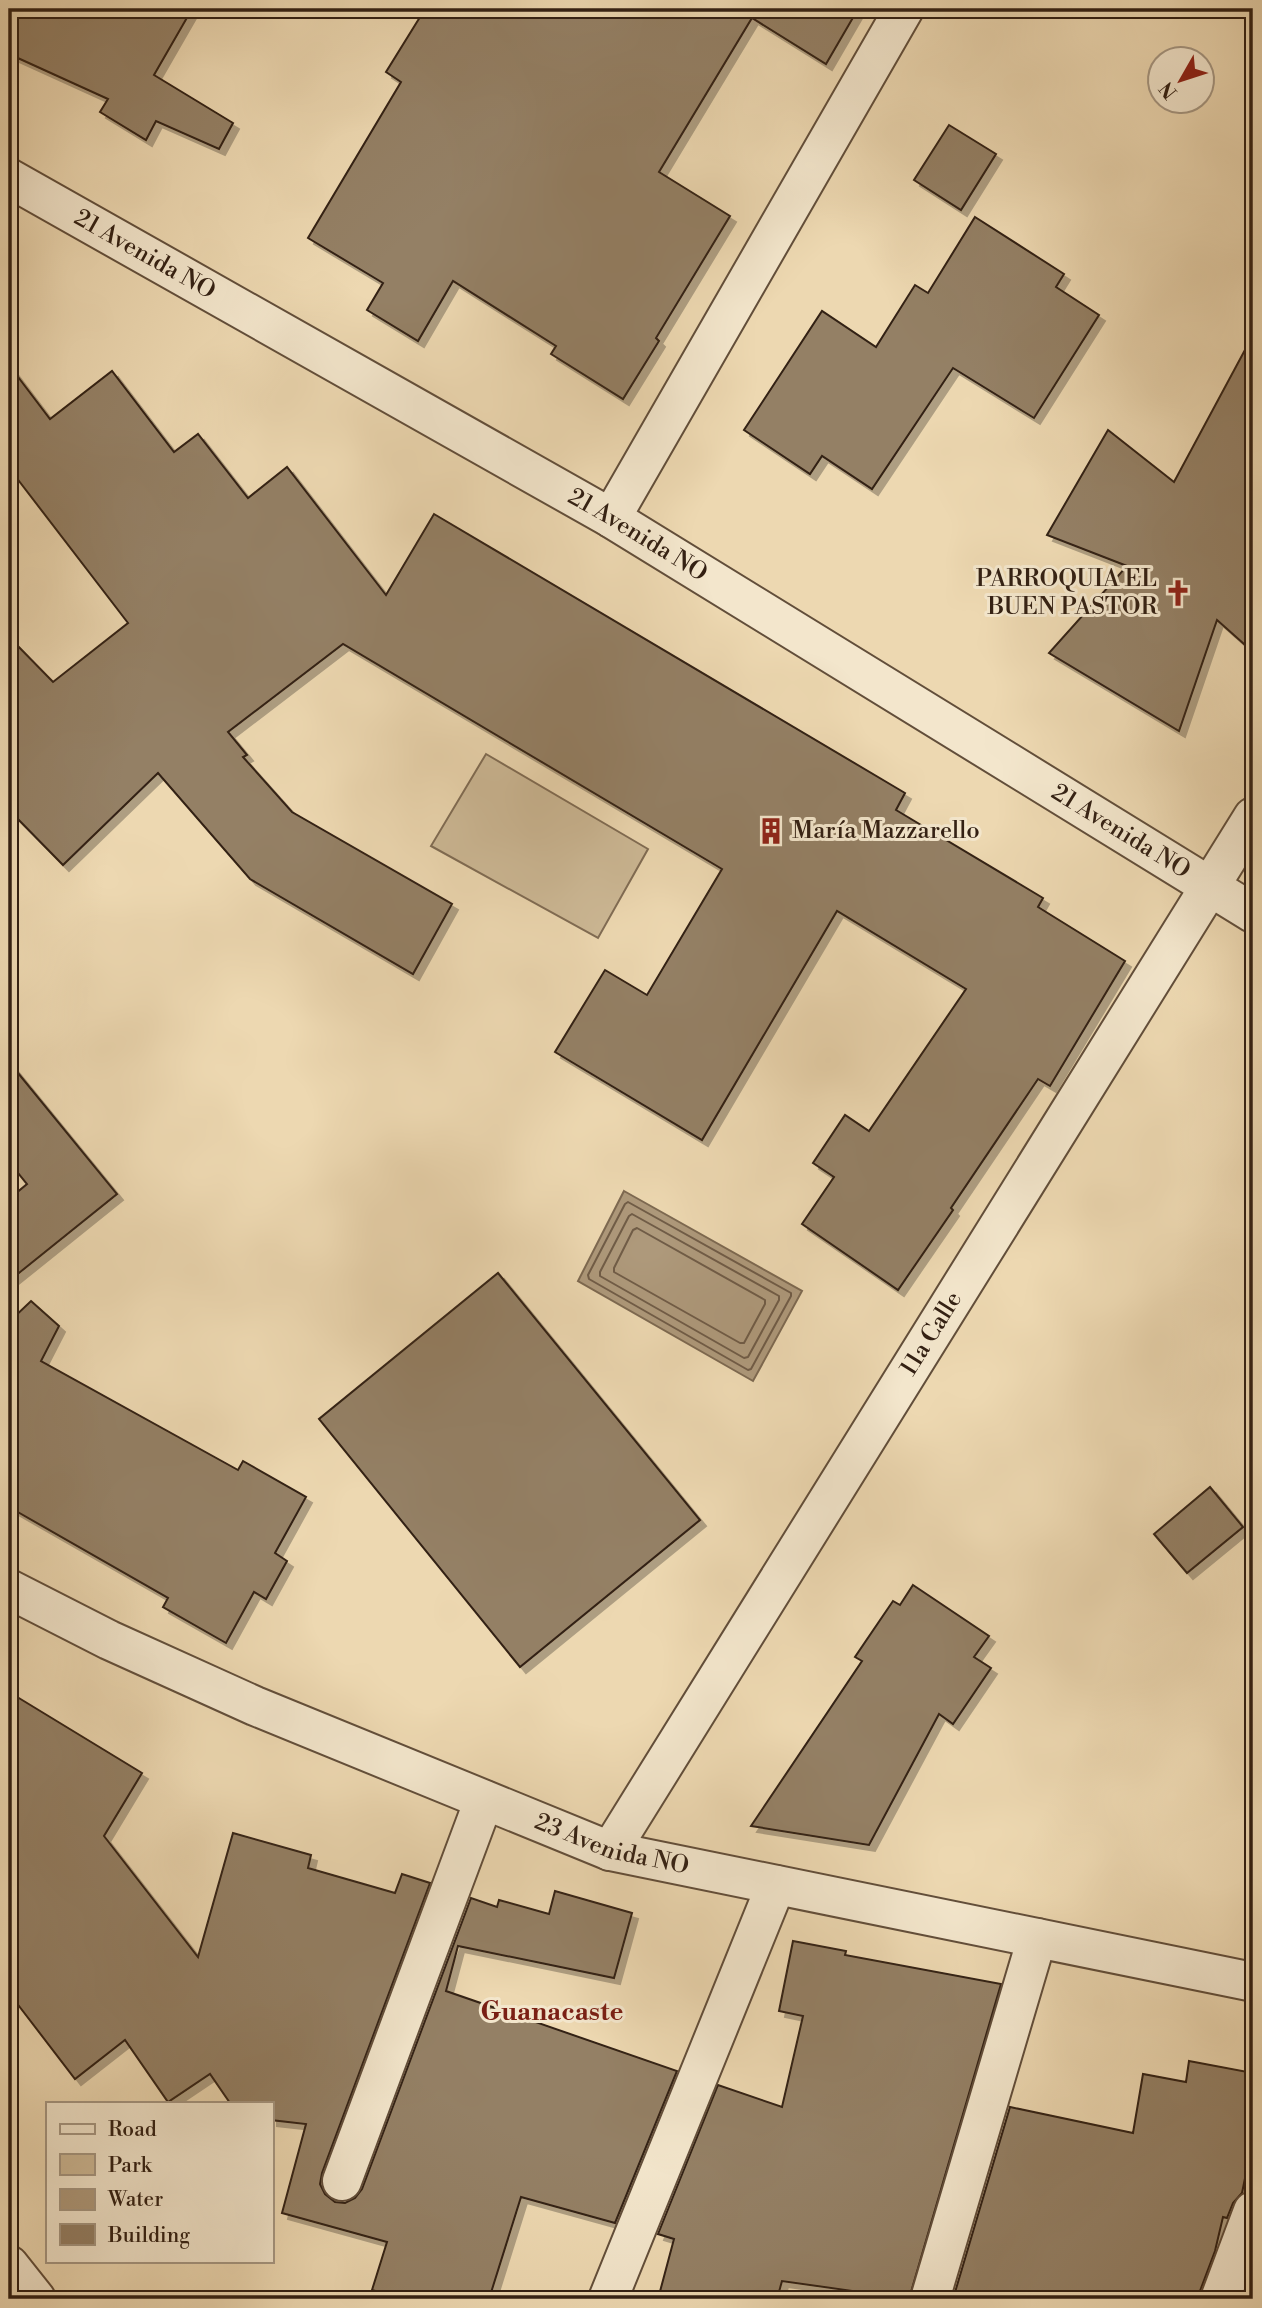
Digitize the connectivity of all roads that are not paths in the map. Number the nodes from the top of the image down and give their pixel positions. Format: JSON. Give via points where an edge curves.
{"nodes":[{"id":1,"x":905,"y":9,"type":"edge"},
{"id":2,"x":9,"y":178,"type":"edge"},
{"id":3,"x":611,"y":518,"type":"junction"},
{"id":4,"x":1253,"y":817,"type":"edge"},
{"id":5,"x":1209,"y":888,"type":"junction"},
{"id":6,"x":1253,"y":913,"type":"edge"},
{"id":7,"x":9,"y":1589,"type":"edge"},
{"id":8,"x":484,"y":1800,"type":"junction"},
{"id":9,"x":610,"y":1851,"type":"junction"},
{"id":10,"x":776,"y":1885,"type":"junction"},
{"id":11,"x":1038,"y":1938,"type":"junction"},
{"id":12,"x":1253,"y":1982,"type":"edge"},
{"id":13,"x":342,"y":2181,"type":"dead end"},
{"id":14,"x":1253,"y":2211,"type":"edge"},
{"id":15,"x":9,"y":2265,"type":"edge"},
{"id":16,"x":36,"y":2299,"type":"edge"},
{"id":17,"x":608,"y":2299,"type":"edge"},
{"id":18,"x":930,"y":2299,"type":"edge"},
{"id":19,"x":1220,"y":2299,"type":"edge"}],
"edges":[{"from":1,"to":3,"type":"street"},
{"from":2,"to":3,"type":"street","name":"21 Avenida NO"},
{"from":3,"to":5,"type":"street","name":"21 Avenida NO"},
{"from":4,"to":5,"type":"street","name":"11a Calle"},
{"from":5,"to":6,"type":"street","name":"21 Avenida NO"},
{"from":5,"to":9,"type":"street","name":"11a Calle"},
{"from":7,"to":8,"type":"street","name":"23 Avenida NO","via":[[255,1706]]},
{"from":8,"to":9,"type":"street","name":"23 Avenida NO"},
{"from":8,"to":13,"type":"street"},
{"from":9,"to":10,"type":"street","name":"23 Avenida NO"},
{"from":10,"to":11,"type":"street","name":"23 Avenida NO"},
{"from":10,"to":17,"type":"street"},
{"from":11,"to":12,"type":"street","name":"23 Avenida NO"},
{"from":11,"to":18,"type":"street"},
{"from":14,"to":19,"type":"street"},
{"from":15,"to":16,"type":"street"}]}
